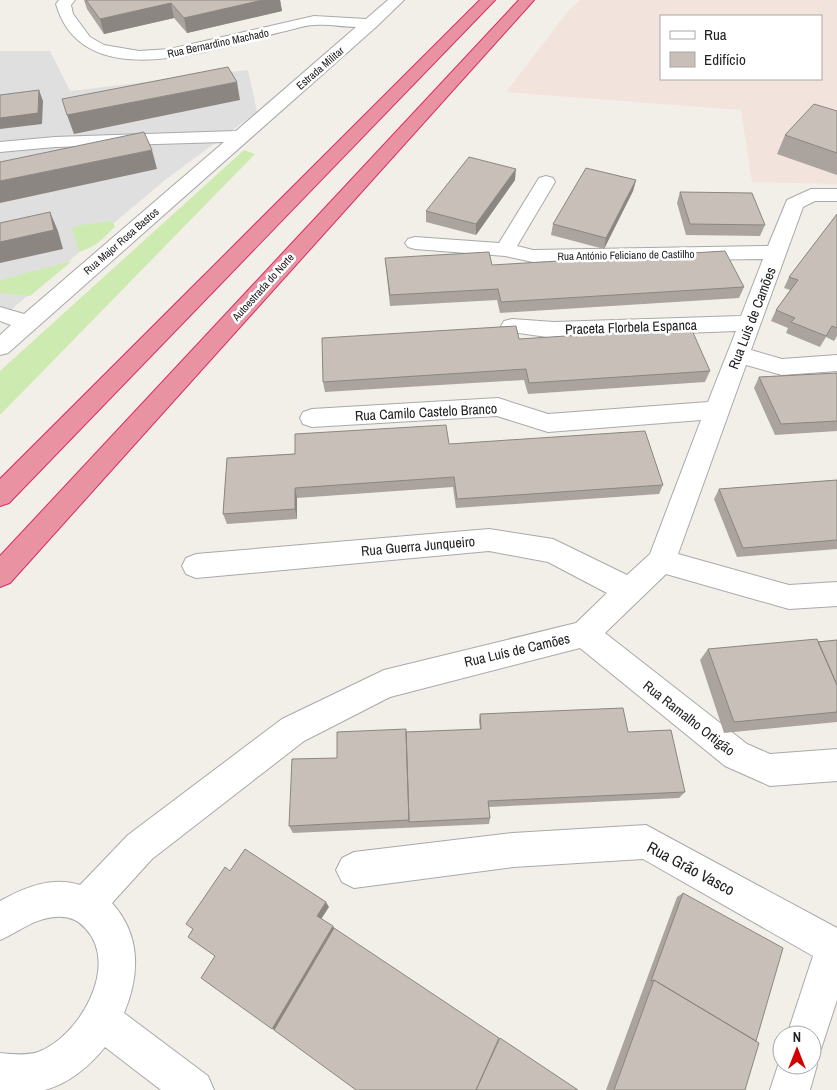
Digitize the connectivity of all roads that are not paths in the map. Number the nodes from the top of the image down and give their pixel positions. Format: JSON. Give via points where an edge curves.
{"nodes":[{"id":1,"x":68,"y":0,"type":"edge"},
{"id":2,"x":397,"y":0,"type":"edge"},
{"id":3,"x":488,"y":0,"type":"edge"},
{"id":4,"x":527,"y":0,"type":"edge"},
{"id":5,"x":370,"y":24,"type":"junction"},
{"id":6,"x":242,"y":136,"type":"junction"},
{"id":7,"x":0,"y":147,"type":"edge"},
{"id":8,"x":546,"y":182,"type":"dead end"},
{"id":9,"x":837,"y":195,"type":"edge"},
{"id":10,"x":415,"y":243,"type":"dead end"},
{"id":11,"x":505,"y":250,"type":"junction"},
{"id":12,"x":776,"y":252,"type":"junction"},
{"id":13,"x":0,"y":314,"type":"edge"},
{"id":14,"x":750,"y":323,"type":"junction"},
{"id":15,"x":25,"y":324,"type":"junction"},
{"id":16,"x":512,"y":326,"type":"edge"},
{"id":17,"x":0,"y":347,"type":"edge"},
{"id":18,"x":739,"y":355,"type":"junction"},
{"id":19,"x":837,"y":363,"type":"edge"},
{"id":20,"x":717,"y":410,"type":"junction"},
{"id":21,"x":312,"y":418,"type":"dead end"},
{"id":22,"x":0,"y":496,"type":"edge"},
{"id":23,"x":661,"y":560,"type":"junction"},
{"id":24,"x":196,"y":566,"type":"dead end"},
{"id":25,"x":0,"y":575,"type":"edge"},
{"id":26,"x":630,"y":591,"type":"junction"},
{"id":27,"x":837,"y":594,"type":"edge"},
{"id":28,"x":584,"y":634,"type":"junction"},
{"id":29,"x":837,"y":765,"type":"edge"},
{"id":30,"x":354,"y":870,"type":"dead end"},
{"id":31,"x":16,"y":899,"type":"edge"},
{"id":32,"x":86,"y":905,"type":"junction"},
{"id":33,"x":0,"y":922,"type":"edge"},
{"id":34,"x":836,"y":947,"type":"edge"},
{"id":35,"x":101,"y":1020,"type":"junction"},
{"id":36,"x":810,"y":1025,"type":"edge"},
{"id":37,"x":0,"y":1073,"type":"edge"},
{"id":38,"x":795,"y":1075,"type":"edge"},
{"id":39,"x":194,"y":1090,"type":"edge"},
{"id":40,"x":790,"y":1090,"type":"edge"}],
"edges":[{"from":1,"to":5,"type":"street","name":"Rua Bernardino Machado","via":[[63,4],[66,14],[84,40],[99,49],[139,56],[170,54],[314,20]]},
{"from":2,"to":5,"type":"street","name":"Estrada Militar"},
{"from":3,"to":22,"type":"highway"},
{"from":4,"to":25,"type":"highway","name":"Autoestrada do Norte"},
{"from":5,"to":6,"type":"street","name":"Estrada Militar"},
{"from":6,"to":7,"type":"street"},
{"from":6,"to":15,"type":"street","name":"Rua Major Rosa Bastos"},
{"from":8,"to":11,"type":"street"},
{"from":9,"to":12,"type":"street","name":"Rua Luís de Camões","via":[[811,195],[794,204]]},
{"from":10,"to":11,"type":"street","name":"Rua António Feliciano de Castilho"},
{"from":11,"to":12,"type":"street","name":"Rua António Feliciano de Castilho","via":[[533,256]]},
{"from":12,"to":14,"type":"street","name":"Rua Luís de Camões"},
{"from":13,"to":15,"type":"street"},
{"from":14,"to":16,"type":"street","name":"Praceta Florbela Espanca","via":[[554,330]]},
{"from":14,"to":18,"type":"street","name":"Rua Luís de Camões"},
{"from":15,"to":17,"type":"street","name":"Rua Major Rosa Bastos"},
{"from":18,"to":19,"type":"street","via":[[782,367]]},
{"from":18,"to":20,"type":"street","name":"Rua Luís de Camões"},
{"from":20,"to":21,"type":"street","name":"Rua Camilo Castelo Branco","via":[[548,423],[498,407]]},
{"from":20,"to":23,"type":"street","name":"Rua Luís de Camões"},
{"from":23,"to":26,"type":"street","name":"Rua Luís de Camões"},
{"from":23,"to":27,"type":"street","via":[[790,597]]},
{"from":24,"to":26,"type":"street","name":"Rua Guerra Junqueiro","via":[[489,540],[553,551]]},
{"from":26,"to":28,"type":"street","name":"Rua Luís de Camões"},
{"from":28,"to":29,"type":"street","name":"Rua Ramalho Ortigão","via":[[736,756],[770,770]]},
{"from":28,"to":32,"type":"street","name":"Rua Luís de Camões","via":[[384,684],[293,730],[140,847]]},
{"from":30,"to":34,"type":"street","name":"Rua Grão Vasco","via":[[513,850],[646,842]]},
{"from":31,"to":32,"type":"street","via":[[70,899]]},
{"from":31,"to":33,"type":"street","via":[[12,913]]},
{"from":32,"to":35,"type":"street","via":[[103,919],[114,939],[117,964],[113,992]]},
{"from":34,"to":36,"type":"street","name":"Rua Grão Vasco"},
{"from":35,"to":37,"type":"street","via":[[65,1059],[42,1070],[19,1075]]},
{"from":35,"to":39,"type":"street"},
{"from":38,"to":40,"type":"street"}]}
